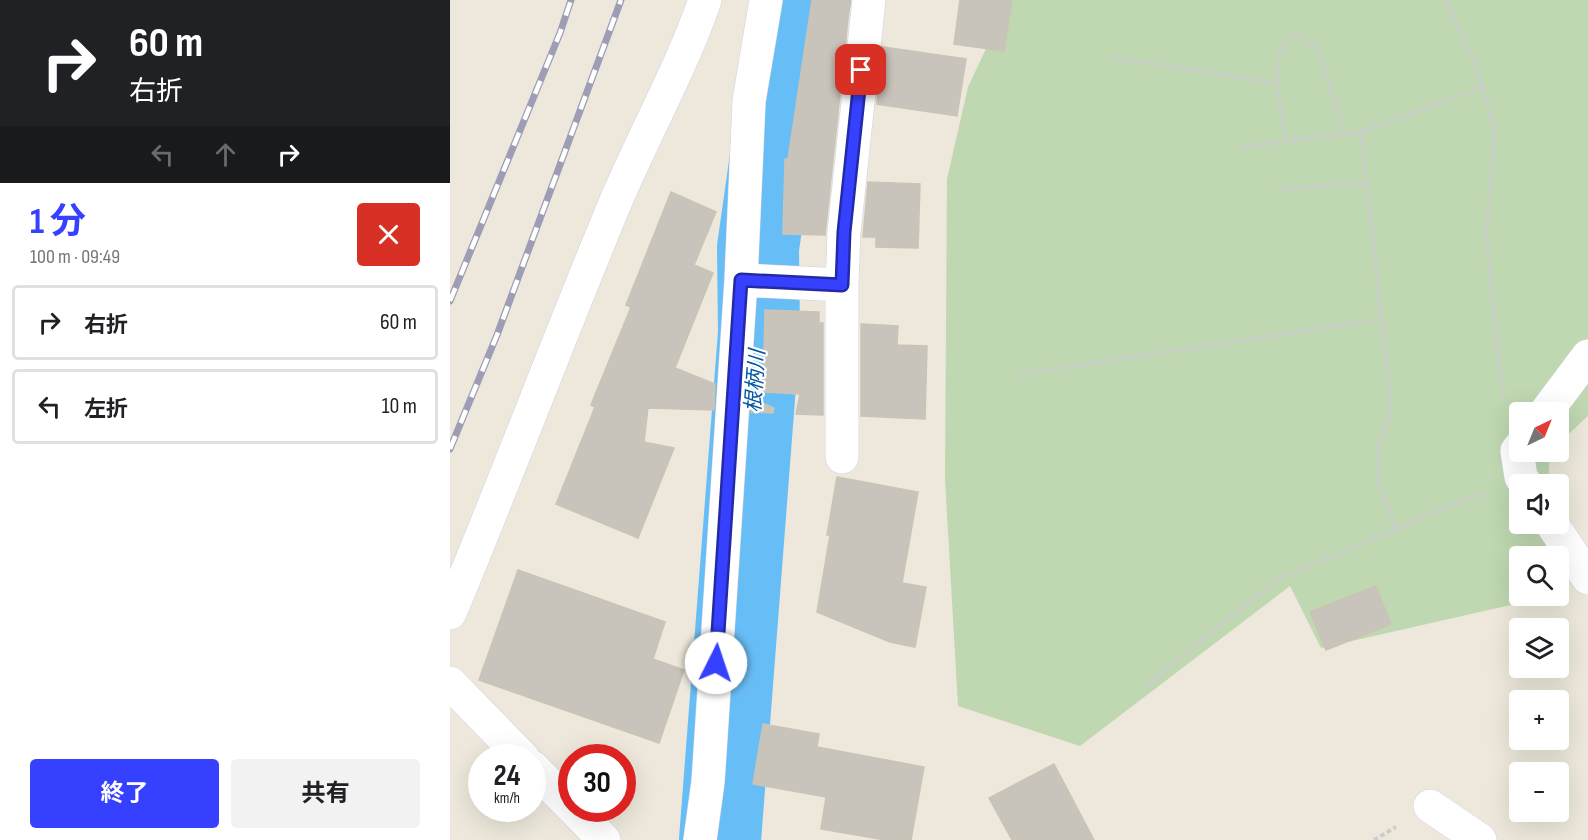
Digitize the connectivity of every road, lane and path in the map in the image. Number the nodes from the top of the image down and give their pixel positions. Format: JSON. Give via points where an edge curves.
{"nodes":[{"id":1,"x":705,"y":0,"type":"edge"},
{"id":2,"x":766,"y":0,"type":"edge"},
{"id":3,"x":869,"y":0,"type":"edge"},
{"id":4,"x":1446,"y":0,"type":"edge"},
{"id":5,"x":1109,"y":57,"type":"dead end"},
{"id":6,"x":1276,"y":82,"type":"junction"},
{"id":7,"x":1482,"y":87,"type":"junction"},
{"id":8,"x":1360,"y":132,"type":"junction"},
{"id":9,"x":1344,"y":134,"type":"junction"},
{"id":10,"x":1287,"y":141,"type":"junction"},
{"id":11,"x":1240,"y":147,"type":"dead end"},
{"id":12,"x":1366,"y":183,"type":"junction"},
{"id":13,"x":1278,"y":189,"type":"dead end"},
{"id":14,"x":741,"y":280,"type":"junction"},
{"id":15,"x":830,"y":284,"type":"junction"},
{"id":16,"x":1382,"y":319,"type":"junction"},
{"id":17,"x":1588,"y":356,"type":"edge"},
{"id":18,"x":1021,"y":374,"type":"dead end"},
{"id":19,"x":1554,"y":402,"type":"edge"},
{"id":20,"x":842,"y":457,"type":"dead end"},
{"id":21,"x":1522,"y":468,"type":"edge"},
{"id":22,"x":1396,"y":529,"type":"junction"},
{"id":23,"x":1559,"y":534,"type":"edge"},
{"id":24,"x":1588,"y":578,"type":"edge"},
{"id":25,"x":450,"y":614,"type":"edge"},
{"id":26,"x":450,"y":683,"type":"edge"},
{"id":27,"x":1148,"y":685,"type":"dead end"},
{"id":28,"x":509,"y":744,"type":"edge"},
{"id":29,"x":546,"y":781,"type":"edge"},
{"id":30,"x":558,"y":794,"type":"edge"},
{"id":31,"x":1430,"y":806,"type":"dead end"},
{"id":32,"x":586,"y":822,"type":"edge"},
{"id":33,"x":604,"y":840,"type":"edge"},
{"id":34,"x":700,"y":840,"type":"edge"},
{"id":35,"x":1480,"y":840,"type":"edge"}],
"edges":[{"from":1,"to":25,"type":"street","via":[[690,43],[614,206]]},
{"from":2,"to":14,"type":"street","via":[[749,102]]},
{"from":3,"to":15,"type":"street","via":[[844,232]]},
{"from":4,"to":7,"type":"path"},
{"from":5,"to":6,"type":"path"},
{"from":6,"to":9,"type":"path","via":[[1277,63],[1285,42],[1297,34],[1319,52]]},
{"from":6,"to":10,"type":"path"},
{"from":7,"to":8,"type":"path"},
{"from":7,"to":21,"type":"path","via":[[1495,129],[1486,234],[1502,389]]},
{"from":8,"to":9,"type":"path"},
{"from":8,"to":12,"type":"path"},
{"from":9,"to":10,"type":"path"},
{"from":10,"to":11,"type":"path"},
{"from":12,"to":13,"type":"path"},
{"from":12,"to":16,"type":"path"},
{"from":14,"to":15,"type":"street"},
{"from":14,"to":34,"type":"street","via":[[708,782]]},
{"from":15,"to":20,"type":"street"},
{"from":16,"to":18,"type":"path"},
{"from":16,"to":22,"type":"path","via":[[1390,394],[1389,417],[1379,446],[1378,482]]},
{"from":17,"to":19,"type":"street"},
{"from":21,"to":22,"type":"path"},
{"from":22,"to":27,"type":"path","via":[[1286,575]]},
{"from":23,"to":24,"type":"street"},
{"from":26,"to":28,"type":"street"},
{"from":29,"to":30,"type":"street"},
{"from":31,"to":35,"type":"street"},
{"from":32,"to":33,"type":"street"}]}
